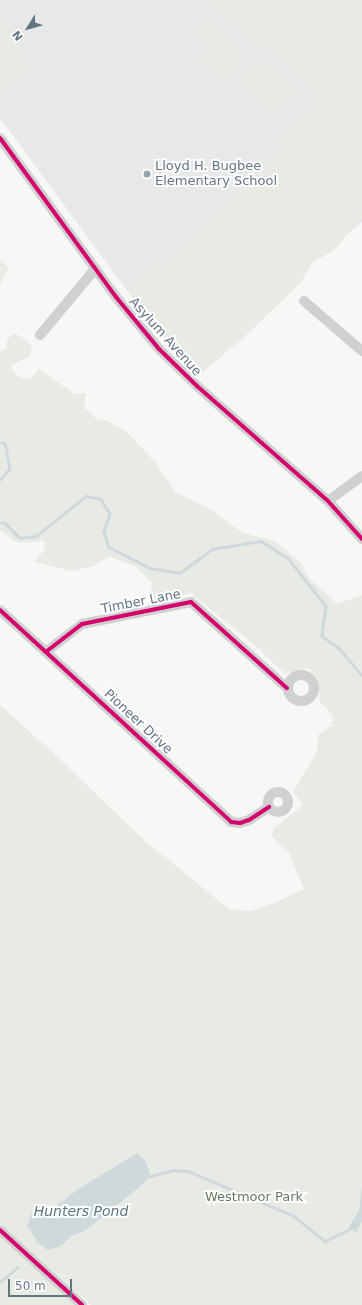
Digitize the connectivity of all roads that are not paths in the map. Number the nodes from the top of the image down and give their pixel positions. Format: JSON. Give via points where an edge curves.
{"nodes":[{"id":1,"x":0,"y":138,"type":"edge"},
{"id":2,"x":95,"y":269,"type":"junction"},
{"id":3,"x":304,"y":301,"type":"dead end"},
{"id":4,"x":40,"y":335,"type":"dead end"},
{"id":5,"x":362,"y":351,"type":"edge"},
{"id":6,"x":362,"y":476,"type":"edge"},
{"id":7,"x":328,"y":501,"type":"junction"},
{"id":8,"x":362,"y":539,"type":"edge"},
{"id":9,"x":0,"y":610,"type":"edge"},
{"id":10,"x":47,"y":651,"type":"junction"},
{"id":11,"x":287,"y":688,"type":"dead end"},
{"id":12,"x":269,"y":807,"type":"dead end"},
{"id":13,"x":0,"y":1230,"type":"edge"},
{"id":14,"x":82,"y":1305,"type":"edge"}],
"edges":[{"from":1,"to":2,"type":"street","name":"Asylum Avenue"},
{"from":2,"to":4,"type":"street"},
{"from":2,"to":7,"type":"street","name":"Asylum Avenue","via":[[139,326],[178,369]]},
{"from":3,"to":5,"type":"street"},
{"from":6,"to":7,"type":"street"},
{"from":7,"to":8,"type":"street","name":"Asylum Avenue"},
{"from":9,"to":10,"type":"street","name":"Pioneer Drive"},
{"from":10,"to":11,"type":"street","name":"Timber Lane","via":[[82,624],[192,602]]},
{"from":10,"to":12,"type":"street","name":"Pioneer Drive","via":[[231,822],[244,821]]},
{"from":13,"to":14,"type":"street"}]}
